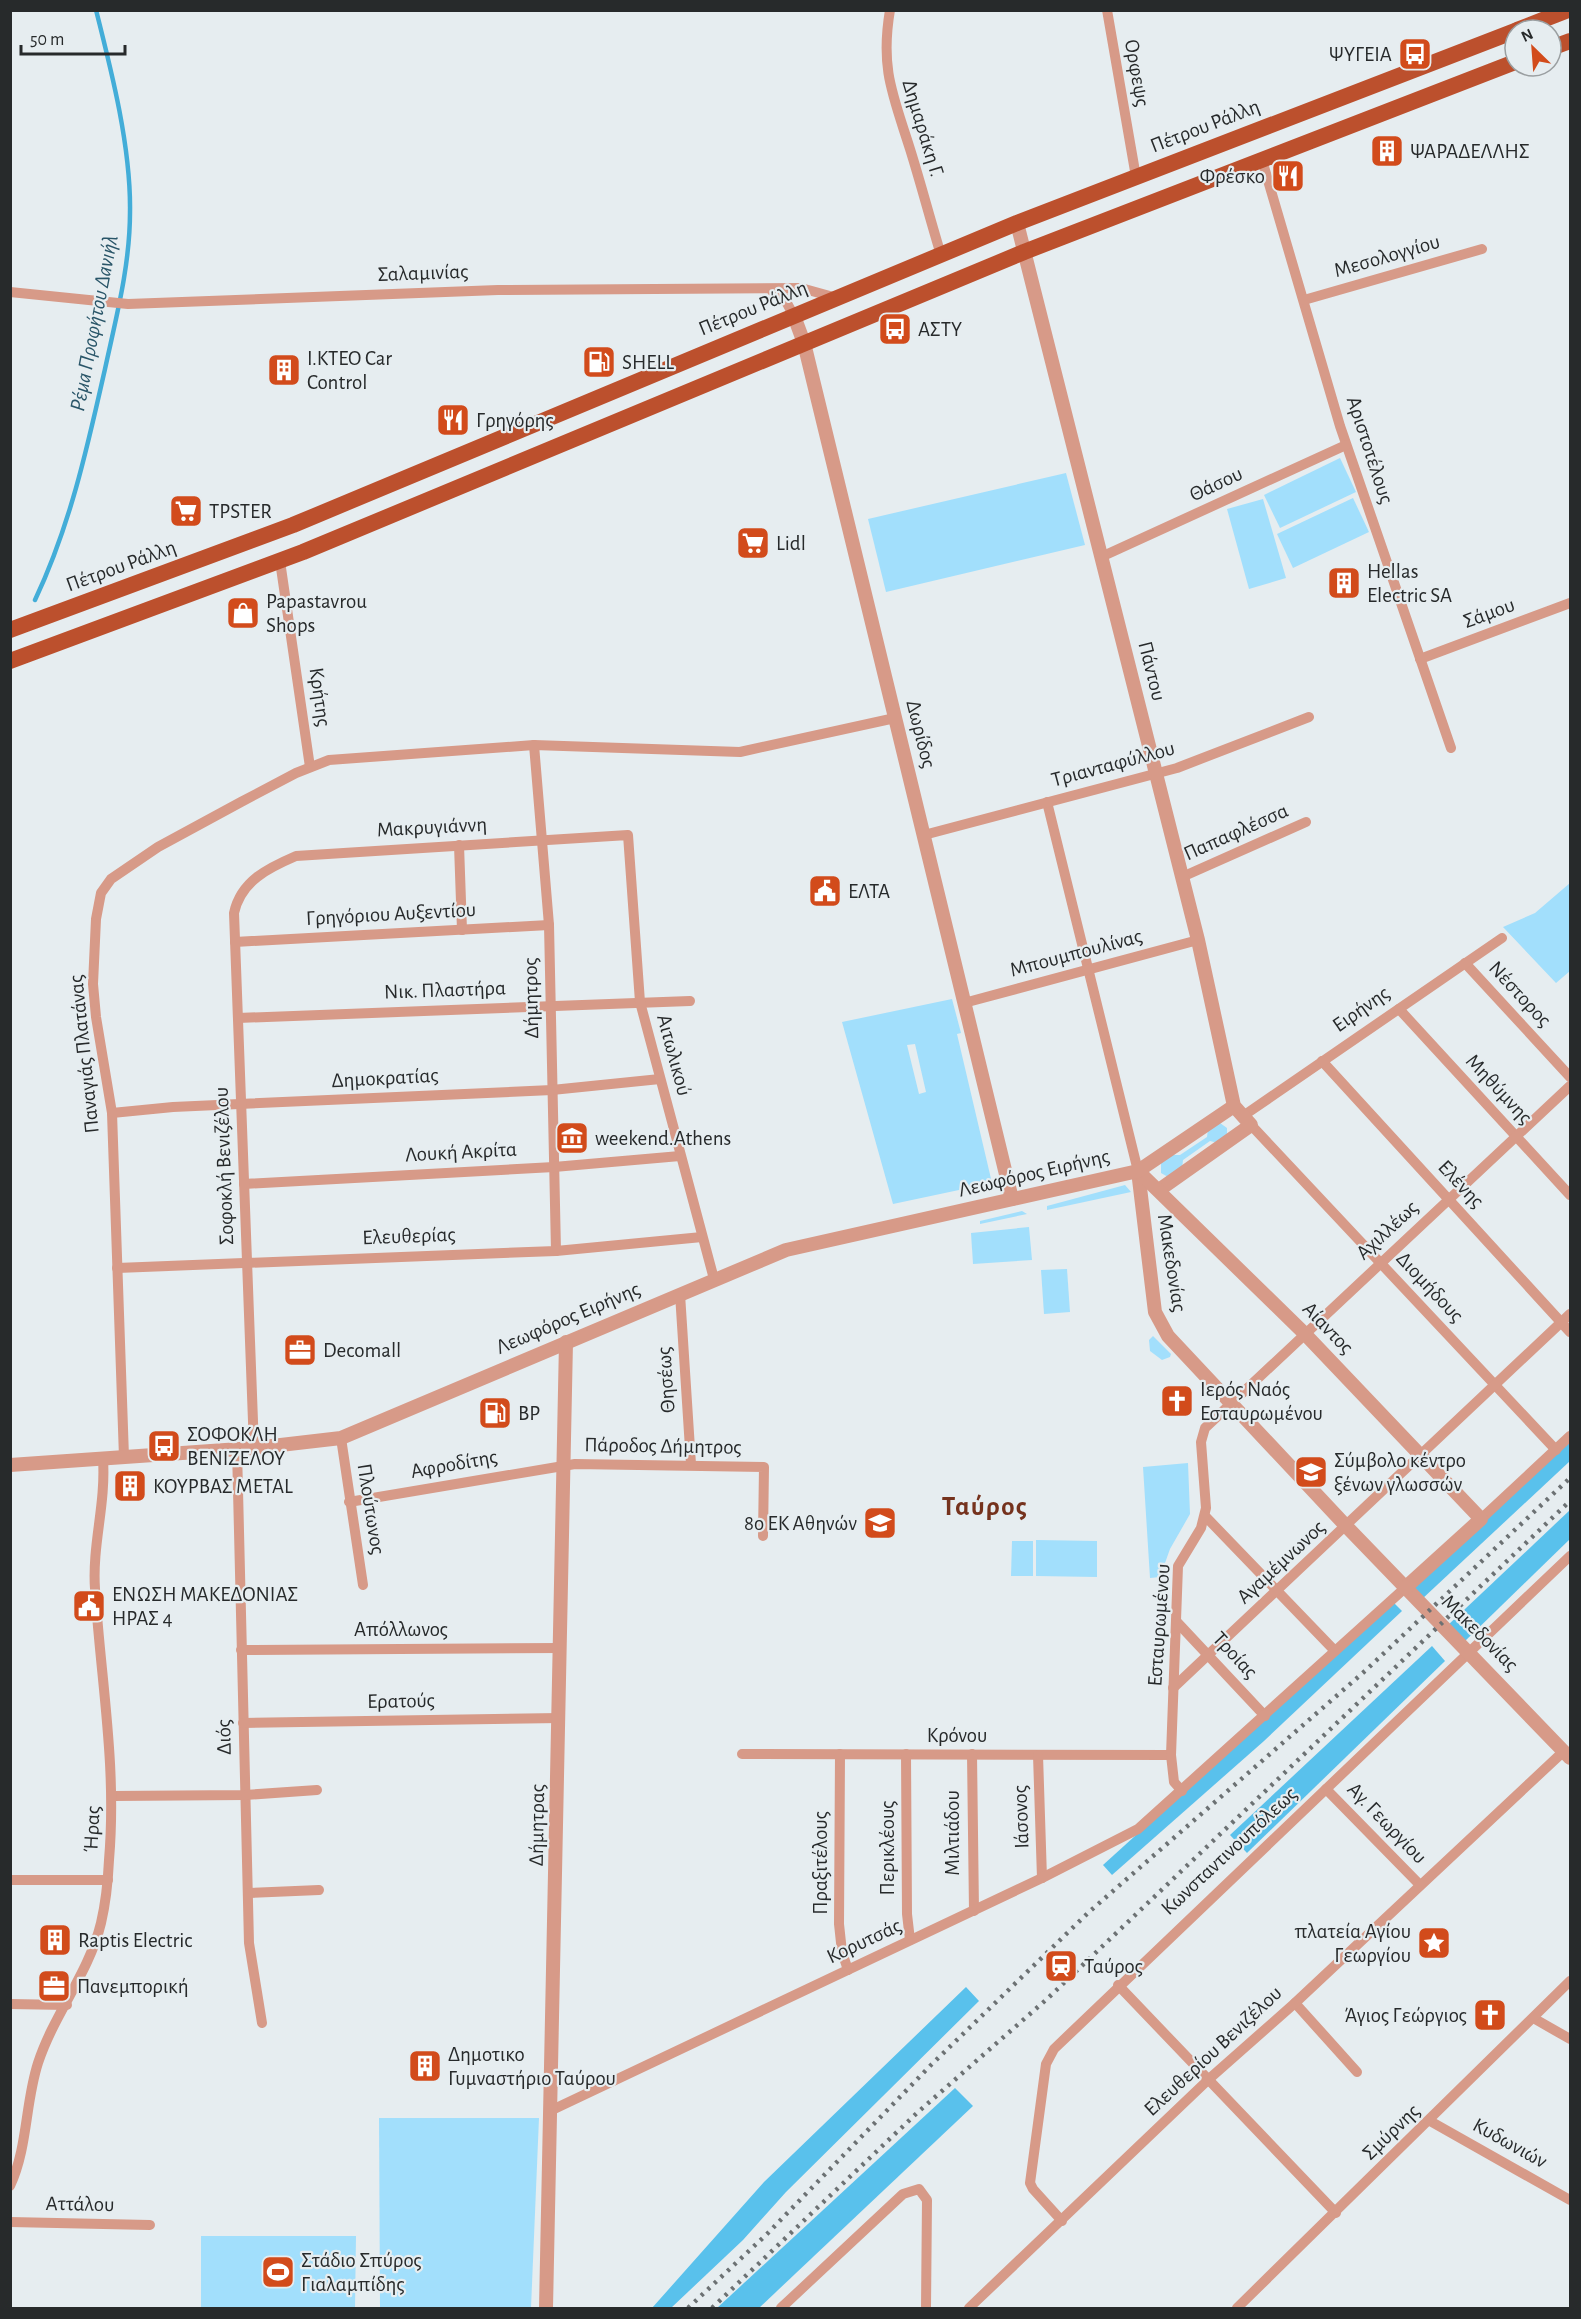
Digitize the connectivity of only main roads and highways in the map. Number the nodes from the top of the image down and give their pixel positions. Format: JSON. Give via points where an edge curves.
{"nodes":[{"id":1,"x":1568,"y":10,"type":"edge"},
{"id":2,"x":1547,"y":18,"type":"edge"},
{"id":3,"x":1503,"y":35,"type":"edge"},
{"id":4,"x":1503,"y":67,"type":"edge"},
{"id":5,"x":10,"y":630,"type":"edge"},
{"id":6,"x":10,"y":661,"type":"edge"}],
"edges":[{"from":1,"to":2,"type":"main road","name":"Πέτρου Ράλλη"},
{"from":3,"to":5,"type":"main road","name":"Πέτρου Ράλλη","via":[[1017,223],[293,525]]},
{"from":4,"to":6,"type":"main road","via":[[1024,252],[280,561]]}]}
